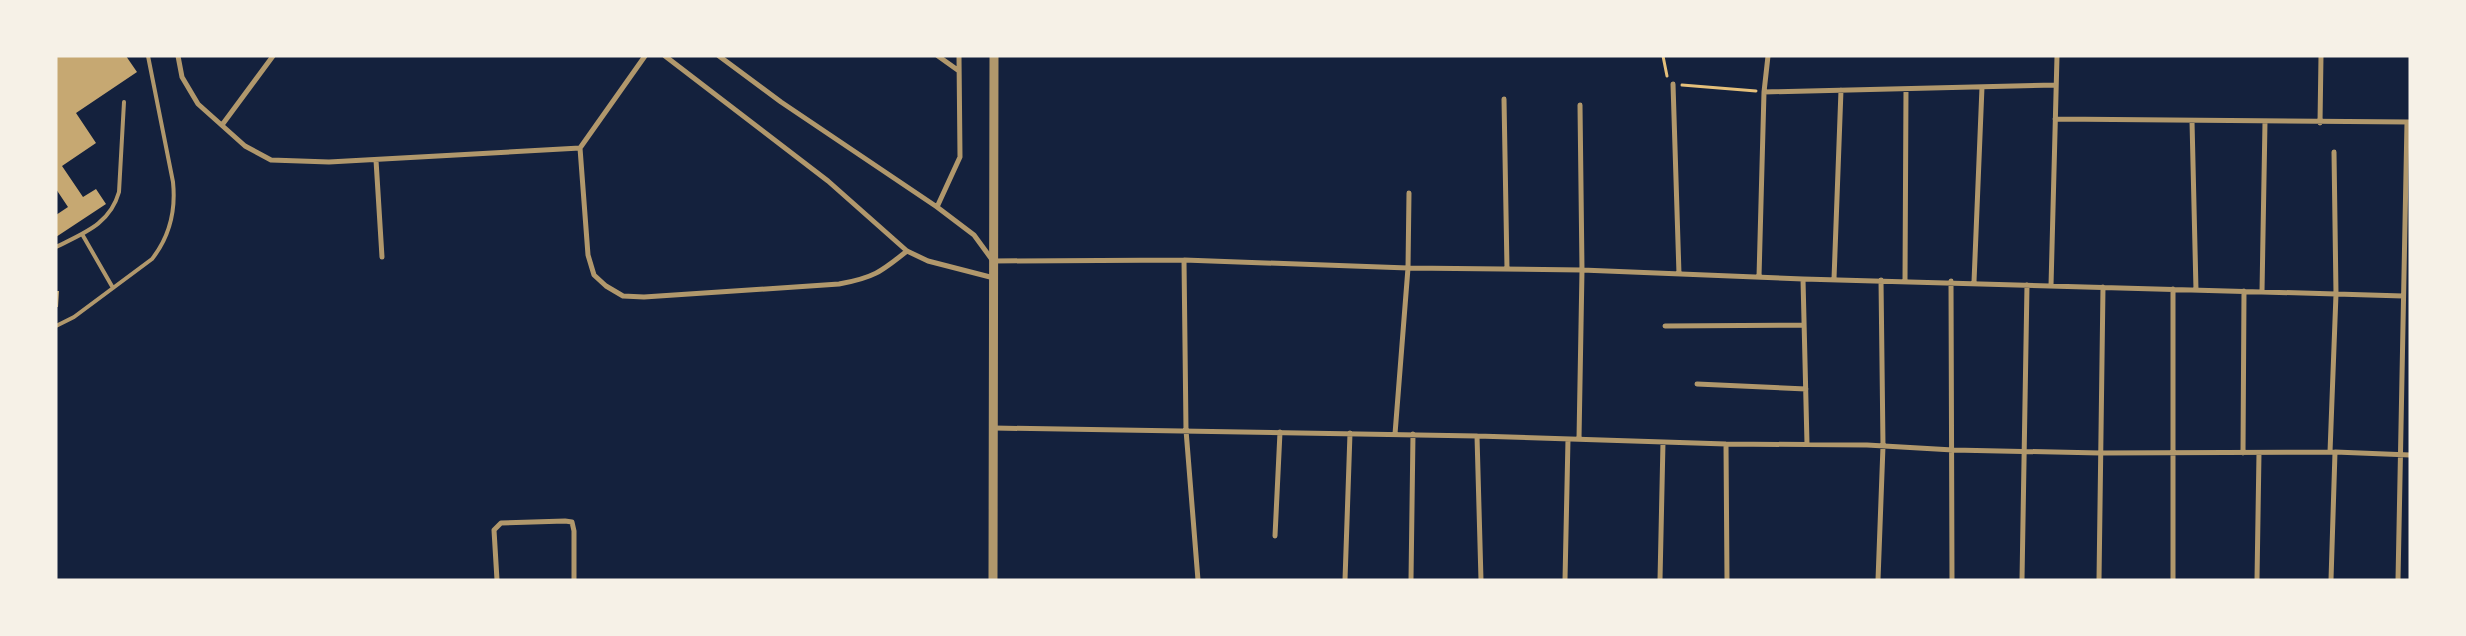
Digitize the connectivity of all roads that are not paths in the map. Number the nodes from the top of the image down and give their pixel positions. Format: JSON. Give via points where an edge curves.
{"nodes":[{"id":1,"x":148,"y":56,"type":"edge"},
{"id":2,"x":178,"y":56,"type":"edge"},
{"id":3,"x":273,"y":56,"type":"edge"},
{"id":4,"x":644,"y":56,"type":"edge"},
{"id":5,"x":665,"y":56,"type":"edge"},
{"id":6,"x":719,"y":56,"type":"edge"},
{"id":7,"x":938,"y":56,"type":"edge"},
{"id":8,"x":959,"y":56,"type":"edge"},
{"id":9,"x":994,"y":56,"type":"edge"},
{"id":10,"x":1768,"y":56,"type":"edge"},
{"id":11,"x":2057,"y":56,"type":"edge"},
{"id":12,"x":2321,"y":56,"type":"edge"},
{"id":13,"x":959,"y":72,"type":"junction"},
{"id":14,"x":1673,"y":84,"type":"road end"},
{"id":15,"x":2056,"y":85,"type":"junction"},
{"id":16,"x":1982,"y":87,"type":"junction"},
{"id":17,"x":1906,"y":89,"type":"junction"},
{"id":18,"x":1841,"y":90,"type":"junction"},
{"id":19,"x":1764,"y":92,"type":"junction"},
{"id":20,"x":1504,"y":98,"type":"dead end"},
{"id":21,"x":124,"y":102,"type":"dead end"},
{"id":22,"x":1580,"y":105,"type":"dead end"},
{"id":23,"x":2055,"y":119,"type":"junction"},
{"id":24,"x":2192,"y":121,"type":"junction"},
{"id":25,"x":2265,"y":122,"type":"junction"},
{"id":26,"x":2408,"y":122,"type":"edge"},
{"id":27,"x":2320,"y":123,"type":"junction"},
{"id":28,"x":222,"y":125,"type":"junction"},
{"id":29,"x":580,"y":148,"type":"junction"},
{"id":30,"x":2334,"y":152,"type":"dead end"},
{"id":31,"x":376,"y":160,"type":"junction"},
{"id":32,"x":1409,"y":193,"type":"dead end"},
{"id":33,"x":937,"y":207,"type":"junction"},
{"id":34,"x":82,"y":234,"type":"junction"},
{"id":35,"x":56,"y":247,"type":"edge"},
{"id":36,"x":907,"y":251,"type":"junction"},
{"id":37,"x":382,"y":258,"type":"dead end"},
{"id":38,"x":1184,"y":260,"type":"junction"},
{"id":39,"x":993,"y":261,"type":"junction"},
{"id":40,"x":1408,"y":268,"type":"junction"},
{"id":41,"x":1507,"y":269,"type":"junction"},
{"id":42,"x":1582,"y":270,"type":"junction"},
{"id":43,"x":1679,"y":274,"type":"junction"},
{"id":44,"x":1759,"y":277,"type":"junction"},
{"id":45,"x":994,"y":278,"type":"junction"},
{"id":46,"x":1803,"y":279,"type":"junction"},
{"id":47,"x":1834,"y":279,"type":"junction"},
{"id":48,"x":1881,"y":280,"type":"junction"},
{"id":49,"x":1905,"y":280,"type":"junction"},
{"id":50,"x":1951,"y":281,"type":"junction"},
{"id":51,"x":1974,"y":282,"type":"junction"},
{"id":52,"x":2027,"y":285,"type":"junction"},
{"id":53,"x":2052,"y":286,"type":"junction"},
{"id":54,"x":2103,"y":287,"type":"junction"},
{"id":55,"x":113,"y":288,"type":"junction"},
{"id":56,"x":2173,"y":289,"type":"junction"},
{"id":57,"x":2196,"y":290,"type":"junction"},
{"id":58,"x":2244,"y":291,"type":"junction"},
{"id":59,"x":2262,"y":292,"type":"junction"},
{"id":60,"x":2336,"y":294,"type":"junction"},
{"id":61,"x":2403,"y":296,"type":"junction"},
{"id":62,"x":1804,"y":325,"type":"junction"},
{"id":63,"x":56,"y":326,"type":"edge"},
{"id":64,"x":1664,"y":326,"type":"dead end"},
{"id":65,"x":1697,"y":384,"type":"dead end"},
{"id":66,"x":1806,"y":390,"type":"junction"},
{"id":67,"x":994,"y":428,"type":"junction"},
{"id":68,"x":1186,"y":430,"type":"junction"},
{"id":69,"x":1280,"y":432,"type":"junction"},
{"id":70,"x":1350,"y":433,"type":"junction"},
{"id":71,"x":1395,"y":434,"type":"junction"},
{"id":72,"x":1413,"y":434,"type":"junction"},
{"id":73,"x":1477,"y":436,"type":"junction"},
{"id":74,"x":1568,"y":439,"type":"junction"},
{"id":75,"x":1579,"y":439,"type":"junction"},
{"id":76,"x":1663,"y":442,"type":"junction"},
{"id":77,"x":1726,"y":444,"type":"junction"},
{"id":78,"x":1807,"y":444,"type":"junction"},
{"id":79,"x":1883,"y":446,"type":"junction"},
{"id":80,"x":1953,"y":450,"type":"junction"},
{"id":81,"x":2024,"y":450,"type":"junction"},
{"id":82,"x":2174,"y":452,"type":"junction"},
{"id":83,"x":2333,"y":452,"type":"junction"},
{"id":84,"x":2100,"y":453,"type":"junction"},
{"id":85,"x":2243,"y":453,"type":"junction"},
{"id":86,"x":2259,"y":453,"type":"junction"},
{"id":87,"x":2399,"y":455,"type":"junction"},
{"id":88,"x":2410,"y":455,"type":"edge"},
{"id":89,"x":1275,"y":536,"type":"dead end"},
{"id":90,"x":497,"y":580,"type":"edge"},
{"id":91,"x":574,"y":580,"type":"edge"},
{"id":92,"x":993,"y":580,"type":"edge"},
{"id":93,"x":1198,"y":580,"type":"edge"},
{"id":94,"x":1346,"y":580,"type":"edge"},
{"id":95,"x":1411,"y":580,"type":"edge"},
{"id":96,"x":1480,"y":580,"type":"edge"},
{"id":97,"x":1565,"y":580,"type":"edge"},
{"id":98,"x":1660,"y":580,"type":"edge"},
{"id":99,"x":1727,"y":580,"type":"edge"},
{"id":100,"x":1878,"y":580,"type":"edge"},
{"id":101,"x":1952,"y":580,"type":"edge"},
{"id":102,"x":2022,"y":580,"type":"edge"},
{"id":103,"x":2099,"y":580,"type":"edge"},
{"id":104,"x":2173,"y":580,"type":"edge"},
{"id":105,"x":2257,"y":580,"type":"edge"},
{"id":106,"x":2331,"y":580,"type":"edge"},
{"id":107,"x":2398,"y":580,"type":"edge"}],
"edges":[{"from":1,"to":55,"type":"lane","via":[[173,182],[174,209],[166,236],[152,259]]},
{"from":2,"to":28,"type":"street","via":[[182,77],[198,104]]},
{"from":3,"to":28,"type":"street"},
{"from":4,"to":29,"type":"street"},
{"from":5,"to":36,"type":"street","via":[[828,181]]},
{"from":6,"to":33,"type":"street","via":[[781,102]]},
{"from":7,"to":13,"type":"street"},
{"from":8,"to":13,"type":"street"},
{"from":9,"to":39,"type":"street"},
{"from":10,"to":19,"type":"street"},
{"from":11,"to":15,"type":"street"},
{"from":12,"to":27,"type":"street"},
{"from":13,"to":33,"type":"street","via":[[960,157]]},
{"from":14,"to":43,"type":"street"},
{"from":15,"to":16,"type":"street"},
{"from":15,"to":23,"type":"street"},
{"from":16,"to":17,"type":"street"},
{"from":16,"to":51,"type":"street"},
{"from":17,"to":18,"type":"street"},
{"from":17,"to":49,"type":"street"},
{"from":18,"to":19,"type":"street"},
{"from":18,"to":47,"type":"street"},
{"from":19,"to":44,"type":"street"},
{"from":20,"to":41,"type":"street"},
{"from":21,"to":34,"type":"lane","via":[[116,202],[105,220]]},
{"from":22,"to":42,"type":"street"},
{"from":23,"to":24,"type":"street"},
{"from":23,"to":53,"type":"street"},
{"from":24,"to":25,"type":"street"},
{"from":24,"to":57,"type":"street"},
{"from":25,"to":27,"type":"street"},
{"from":25,"to":59,"type":"street"},
{"from":26,"to":27,"type":"street"},
{"from":26,"to":61,"type":"street"},
{"from":28,"to":31,"type":"street","via":[[245,146],[270,160]]},
{"from":29,"to":31,"type":"street"},
{"from":29,"to":36,"type":"street","via":[[588,256],[594,275],[623,296],[839,284],[880,273]]},
{"from":30,"to":60,"type":"street"},
{"from":31,"to":37,"type":"street"},
{"from":32,"to":40,"type":"street"},
{"from":33,"to":39,"type":"street","via":[[974,235]]},
{"from":34,"to":35,"type":"lane"},
{"from":34,"to":55,"type":"lane"},
{"from":36,"to":45,"type":"street"},
{"from":38,"to":39,"type":"street"},
{"from":38,"to":40,"type":"street"},
{"from":38,"to":68,"type":"street"},
{"from":39,"to":45,"type":"street"},
{"from":40,"to":41,"type":"street"},
{"from":40,"to":71,"type":"street"},
{"from":41,"to":42,"type":"street"},
{"from":42,"to":43,"type":"street"},
{"from":42,"to":75,"type":"street"},
{"from":43,"to":44,"type":"street"},
{"from":44,"to":46,"type":"street"},
{"from":45,"to":67,"type":"street"},
{"from":46,"to":47,"type":"street"},
{"from":46,"to":62,"type":"street"},
{"from":47,"to":48,"type":"street"},
{"from":48,"to":49,"type":"street"},
{"from":48,"to":79,"type":"street"},
{"from":49,"to":50,"type":"street"},
{"from":50,"to":51,"type":"street"},
{"from":50,"to":80,"type":"street"},
{"from":51,"to":52,"type":"street"},
{"from":52,"to":53,"type":"street"},
{"from":52,"to":81,"type":"street"},
{"from":53,"to":54,"type":"street"},
{"from":54,"to":56,"type":"street"},
{"from":54,"to":84,"type":"street"},
{"from":55,"to":63,"type":"lane"},
{"from":56,"to":57,"type":"street"},
{"from":56,"to":82,"type":"street"},
{"from":57,"to":58,"type":"street"},
{"from":58,"to":59,"type":"street"},
{"from":58,"to":85,"type":"street"},
{"from":59,"to":60,"type":"street"},
{"from":60,"to":61,"type":"street"},
{"from":60,"to":83,"type":"street"},
{"from":61,"to":87,"type":"street"},
{"from":62,"to":64,"type":"street"},
{"from":62,"to":66,"type":"street"},
{"from":65,"to":66,"type":"street"},
{"from":66,"to":78,"type":"street"},
{"from":67,"to":68,"type":"street"},
{"from":67,"to":92,"type":"street"},
{"from":68,"to":69,"type":"street"},
{"from":68,"to":93,"type":"street"},
{"from":69,"to":70,"type":"street"},
{"from":69,"to":89,"type":"street"},
{"from":70,"to":71,"type":"street"},
{"from":70,"to":94,"type":"street"},
{"from":71,"to":72,"type":"street"},
{"from":72,"to":73,"type":"street"},
{"from":72,"to":95,"type":"street"},
{"from":73,"to":74,"type":"street"},
{"from":73,"to":96,"type":"street"},
{"from":74,"to":75,"type":"street"},
{"from":74,"to":97,"type":"street"},
{"from":75,"to":76,"type":"street"},
{"from":76,"to":77,"type":"street"},
{"from":76,"to":98,"type":"street"},
{"from":77,"to":78,"type":"street"},
{"from":77,"to":99,"type":"street"},
{"from":78,"to":79,"type":"street"},
{"from":79,"to":80,"type":"street"},
{"from":79,"to":100,"type":"street"},
{"from":80,"to":81,"type":"street"},
{"from":80,"to":101,"type":"street"},
{"from":81,"to":84,"type":"street"},
{"from":81,"to":102,"type":"street"},
{"from":82,"to":84,"type":"street"},
{"from":82,"to":85,"type":"street"},
{"from":82,"to":104,"type":"street"},
{"from":83,"to":86,"type":"street"},
{"from":83,"to":87,"type":"street"},
{"from":83,"to":106,"type":"street"},
{"from":84,"to":103,"type":"street"},
{"from":85,"to":86,"type":"street"},
{"from":86,"to":105,"type":"street"},
{"from":87,"to":88,"type":"street"},
{"from":87,"to":107,"type":"street"},
{"from":90,"to":91,"type":"street","via":[[494,530],[501,523],[565,520],[572,522],[574,531]]}]}
